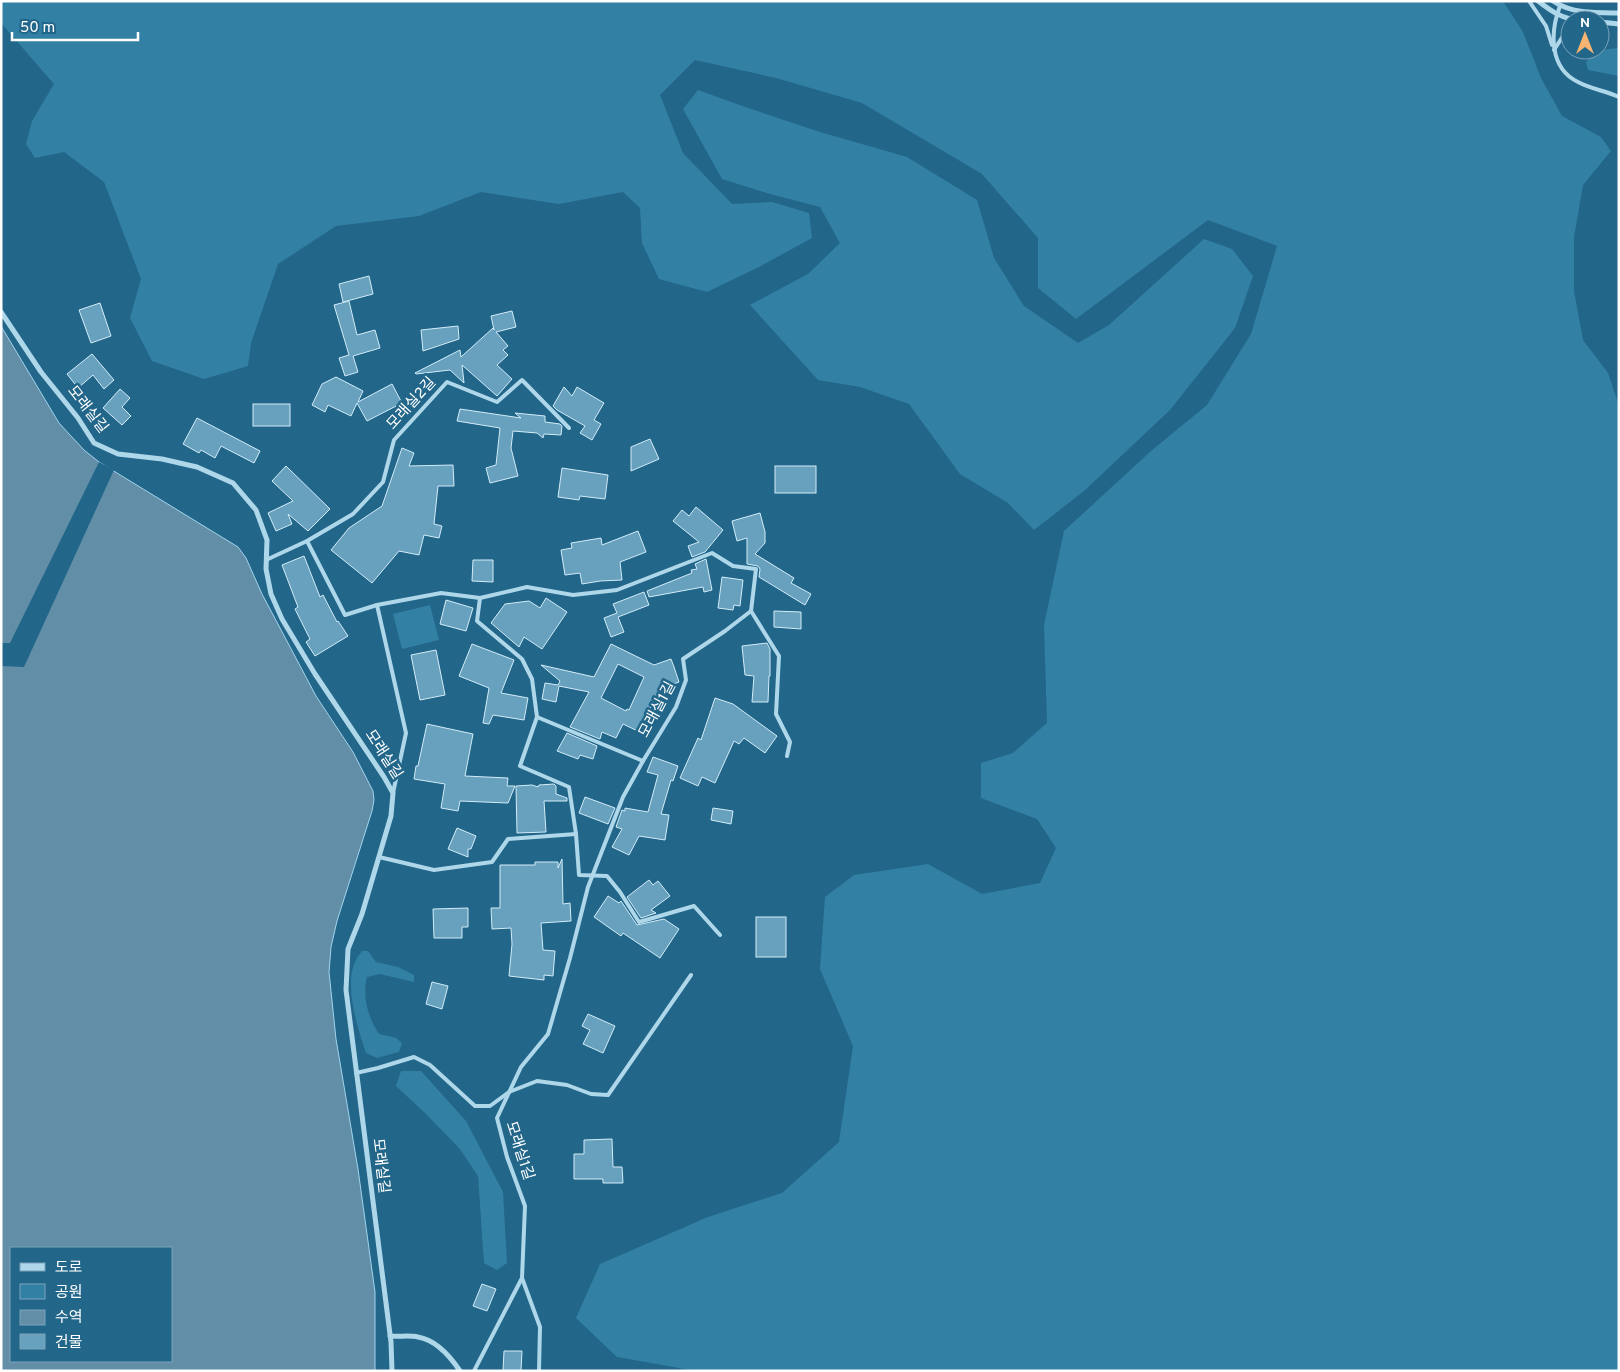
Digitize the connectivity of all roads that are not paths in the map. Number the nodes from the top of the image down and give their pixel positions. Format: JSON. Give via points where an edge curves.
{"nodes":[{"id":1,"x":1529,"y":1,"type":"edge"},
{"id":2,"x":1538,"y":1,"type":"edge"},
{"id":3,"x":1553,"y":1,"type":"edge"},
{"id":4,"x":1560,"y":6,"type":"junction"},
{"id":5,"x":1619,"y":13,"type":"edge"},
{"id":6,"x":1557,"y":14,"type":"junction"},
{"id":7,"x":1560,"y":15,"type":"edge"},
{"id":8,"x":1560,"y":41,"type":"edge"},
{"id":9,"x":1554,"y":50,"type":"junction"},
{"id":10,"x":1619,"y":97,"type":"edge"},
{"id":11,"x":1,"y":312,"type":"edge"},
{"id":12,"x":569,"y":428,"type":"dead end"},
{"id":13,"x":307,"y":541,"type":"junction"},
{"id":14,"x":266,"y":560,"type":"junction"},
{"id":15,"x":480,"y":598,"type":"junction"},
{"id":16,"x":378,"y":605,"type":"junction"},
{"id":17,"x":751,"y":611,"type":"junction"},
{"id":18,"x":536,"y":717,"type":"junction"},
{"id":19,"x":787,"y":756,"type":"dead end"},
{"id":20,"x":643,"y":761,"type":"junction"},
{"id":21,"x":393,"y":793,"type":"junction"},
{"id":22,"x":576,"y":834,"type":"junction"},
{"id":23,"x":379,"y":857,"type":"junction"},
{"id":24,"x":592,"y":876,"type":"junction"},
{"id":25,"x":720,"y":934,"type":"dead end"},
{"id":26,"x":692,"y":975,"type":"dead end"},
{"id":27,"x":356,"y":1073,"type":"junction"},
{"id":28,"x":509,"y":1092,"type":"junction"},
{"id":29,"x":522,"y":1278,"type":"junction"},
{"id":30,"x":390,"y":1336,"type":"junction"},
{"id":31,"x":392,"y":1371,"type":"edge"},
{"id":32,"x":460,"y":1371,"type":"edge"},
{"id":33,"x":474,"y":1371,"type":"edge"},
{"id":34,"x":539,"y":1371,"type":"edge"}],
"edges":[{"from":1,"to":9,"type":"lane","via":[[1546,26]]},
{"from":2,"to":6,"type":"street"},
{"from":3,"to":4,"type":"street"},
{"from":4,"to":5,"type":"street","via":[[1577,11]]},
{"from":4,"to":6,"type":"lane"},
{"from":6,"to":7,"type":"street"},
{"from":6,"to":9,"type":"lane","via":[[1552,37]]},
{"from":8,"to":9,"type":"lane"},
{"from":9,"to":10,"type":"lane","via":[[1568,76]]},
{"from":11,"to":14,"type":"street","name":"모래실길","via":[[94,442],[118,454],[197,467],[233,483],[256,510],[267,540]]},
{"from":12,"to":13,"type":"lane","name":"모래실2길","via":[[522,380],[497,402],[447,382],[394,440],[383,482],[353,514]]},
{"from":13,"to":14,"type":"lane","name":"모래실2길"},
{"from":13,"to":16,"type":"lane","via":[[345,615]]},
{"from":14,"to":21,"type":"street","name":"모래실길","via":[[271,594],[282,619]]},
{"from":15,"to":16,"type":"lane","via":[[441,593]]},
{"from":15,"to":17,"type":"lane","via":[[527,587],[573,595],[617,590],[712,553],[733,566],[756,569]]},
{"from":15,"to":18,"type":"lane","via":[[477,621],[522,659],[532,679]]},
{"from":16,"to":21,"type":"lane","via":[[406,733]]},
{"from":17,"to":19,"type":"lane","via":[[779,656],[776,714],[790,742]]},
{"from":17,"to":20,"type":"lane","name":"모래실1길","via":[[683,659],[686,680],[676,707]]},
{"from":18,"to":20,"type":"lane"},
{"from":18,"to":22,"type":"lane","via":[[520,766],[569,787]]},
{"from":20,"to":24,"type":"lane","name":"모래실1길","via":[[623,797]]},
{"from":21,"to":23,"type":"street","name":"모래실길","via":[[391,816]]},
{"from":22,"to":23,"type":"lane","via":[[508,839],[492,862],[434,870]]},
{"from":22,"to":24,"type":"lane","via":[[579,875]]},
{"from":23,"to":27,"type":"street","name":"모래실길","via":[[348,949],[346,990]]},
{"from":24,"to":25,"type":"lane","via":[[607,876],[639,922],[694,906]]},
{"from":24,"to":28,"type":"lane","name":"모래실1길","via":[[548,1034],[521,1067]]},
{"from":26,"to":28,"type":"lane","via":[[608,1095],[536,1081]]},
{"from":27,"to":28,"type":"lane","via":[[414,1057],[430,1065],[475,1106],[490,1106]]},
{"from":27,"to":30,"type":"street","name":"모래실길"},
{"from":28,"to":29,"type":"lane","name":"모래실1길","via":[[496,1118],[525,1206]]},
{"from":29,"to":33,"type":"lane","name":"모래실1길"},
{"from":29,"to":34,"type":"lane","via":[[540,1327]]},
{"from":30,"to":31,"type":"street","name":"모래실길"},
{"from":30,"to":32,"type":"street","via":[[418,1337],[432,1342],[452,1359]]}]}
